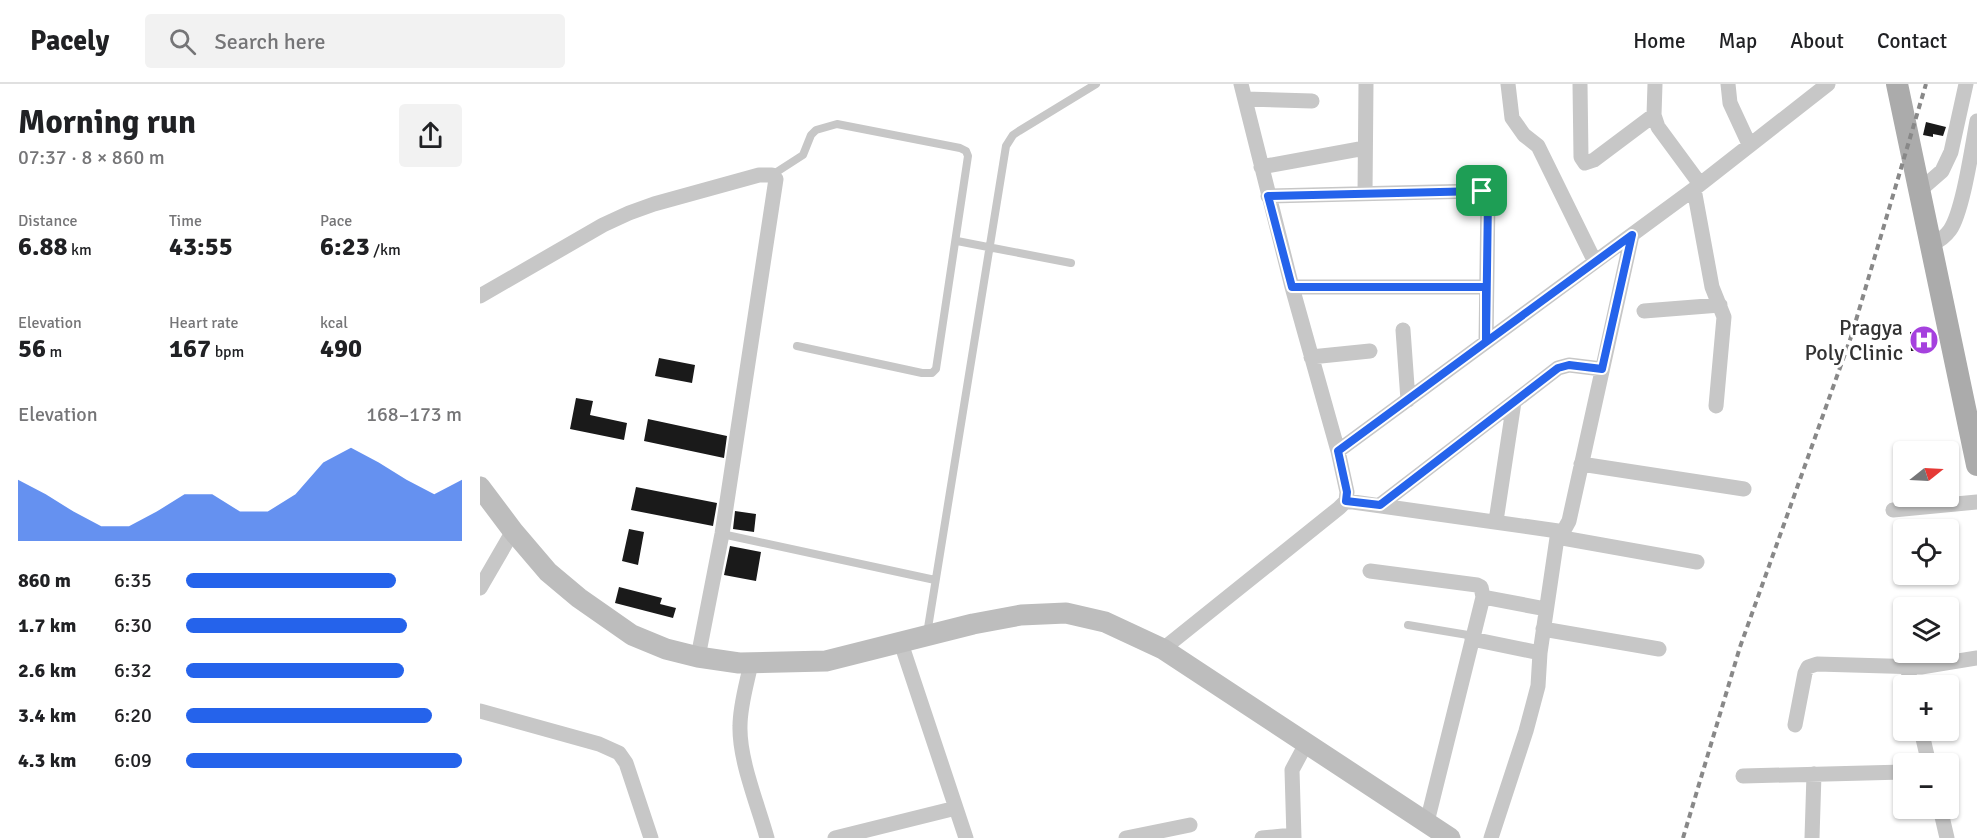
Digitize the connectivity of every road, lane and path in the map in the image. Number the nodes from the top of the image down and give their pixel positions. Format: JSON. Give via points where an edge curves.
{"nodes":[{"id":1,"x":1096,"y":84,"type":"edge"},
{"id":2,"x":1241,"y":84,"type":"edge"},
{"id":3,"x":1366,"y":84,"type":"edge"},
{"id":4,"x":1508,"y":84,"type":"edge"},
{"id":5,"x":1580,"y":84,"type":"edge"},
{"id":6,"x":1655,"y":84,"type":"edge"},
{"id":7,"x":1728,"y":84,"type":"edge"},
{"id":8,"x":1828,"y":84,"type":"edge"},
{"id":9,"x":1897,"y":84,"type":"edge"},
{"id":10,"x":1966,"y":84,"type":"edge"},
{"id":11,"x":1245,"y":99,"type":"junction"},
{"id":12,"x":1312,"y":100,"type":"dead end"},
{"id":13,"x":1654,"y":115,"type":"junction"},
{"id":14,"x":1977,"y":121,"type":"edge"},
{"id":15,"x":1749,"y":144,"type":"junction"},
{"id":16,"x":1365,"y":148,"type":"junction"},
{"id":17,"x":1261,"y":167,"type":"junction"},
{"id":18,"x":772,"y":175,"type":"junction"},
{"id":19,"x":1697,"y":186,"type":"junction"},
{"id":20,"x":1919,"y":191,"type":"junction"},
{"id":21,"x":1365,"y":194,"type":"junction"},
{"id":22,"x":1268,"y":196,"type":"junction"},
{"id":23,"x":1632,"y":235,"type":"junction"},
{"id":24,"x":957,"y":241,"type":"junction"},
{"id":25,"x":1932,"y":244,"type":"junction"},
{"id":26,"x":989,"y":247,"type":"junction"},
{"id":27,"x":1594,"y":262,"type":"junction"},
{"id":28,"x":1071,"y":263,"type":"dead end"},
{"id":29,"x":1292,"y":287,"type":"junction"},
{"id":30,"x":1486,"y":287,"type":"junction"},
{"id":31,"x":480,"y":296,"type":"edge"},
{"id":32,"x":1720,"y":305,"type":"junction"},
{"id":33,"x":1644,"y":311,"type":"dead end"},
{"id":34,"x":1403,"y":330,"type":"dead end"},
{"id":35,"x":1486,"y":342,"type":"junction"},
{"id":36,"x":797,"y":346,"type":"dead end"},
{"id":37,"x":1370,"y":351,"type":"dead end"},
{"id":38,"x":1311,"y":357,"type":"junction"},
{"id":39,"x":1602,"y":369,"type":"junction"},
{"id":40,"x":1408,"y":400,"type":"junction"},
{"id":41,"x":1514,"y":402,"type":"junction"},
{"id":42,"x":1716,"y":406,"type":"dead end"},
{"id":43,"x":1338,"y":451,"type":"junction"},
{"id":44,"x":1581,"y":464,"type":"junction"},
{"id":45,"x":1977,"y":465,"type":"edge"},
{"id":46,"x":480,"y":487,"type":"edge"},
{"id":47,"x":1744,"y":489,"type":"dead end"},
{"id":48,"x":1346,"y":501,"type":"junction"},
{"id":49,"x":1977,"y":502,"type":"edge"},
{"id":50,"x":1380,"y":505,"type":"junction"},
{"id":51,"x":1893,"y":510,"type":"dead end"},
{"id":52,"x":1496,"y":521,"type":"junction"},
{"id":53,"x":513,"y":531,"type":"junction"},
{"id":54,"x":722,"y":534,"type":"junction"},
{"id":55,"x":1557,"y":534,"type":"junction"},
{"id":56,"x":1697,"y":562,"type":"dead end"},
{"id":57,"x":1370,"y":571,"type":"dead end"},
{"id":58,"x":935,"y":580,"type":"junction"},
{"id":59,"x":480,"y":588,"type":"edge"},
{"id":60,"x":1483,"y":597,"type":"junction"},
{"id":61,"x":1546,"y":609,"type":"junction"},
{"id":62,"x":1408,"y":625,"type":"dead end"},
{"id":63,"x":1543,"y":629,"type":"junction"},
{"id":64,"x":926,"y":637,"type":"junction"},
{"id":65,"x":1473,"y":638,"type":"junction"},
{"id":66,"x":901,"y":644,"type":"junction"},
{"id":67,"x":1163,"y":649,"type":"junction"},
{"id":68,"x":1659,"y":649,"type":"dead end"},
{"id":69,"x":1540,"y":652,"type":"junction"},
{"id":70,"x":698,"y":657,"type":"junction"},
{"id":71,"x":1977,"y":658,"type":"edge"},
{"id":72,"x":751,"y":663,"type":"junction"},
{"id":73,"x":1907,"y":667,"type":"junction"},
{"id":74,"x":1909,"y":675,"type":"edge"},
{"id":75,"x":480,"y":711,"type":"edge"},
{"id":76,"x":1795,"y":725,"type":"dead end"},
{"id":77,"x":1307,"y":742,"type":"junction"},
{"id":78,"x":1893,"y":771,"type":"edge"},
{"id":79,"x":1814,"y":774,"type":"junction"},
{"id":80,"x":1743,"y":776,"type":"dead end"},
{"id":81,"x":956,"y":808,"type":"junction"},
{"id":82,"x":1943,"y":819,"type":"edge"},
{"id":83,"x":1427,"y":822,"type":"junction"},
{"id":84,"x":1190,"y":825,"type":"dead end"},
{"id":85,"x":1293,"y":836,"type":"edge"},
{"id":86,"x":651,"y":838,"type":"edge"},
{"id":87,"x":767,"y":838,"type":"edge"},
{"id":88,"x":835,"y":838,"type":"edge"},
{"id":89,"x":966,"y":838,"type":"edge"},
{"id":90,"x":1126,"y":838,"type":"edge"},
{"id":91,"x":1262,"y":838,"type":"edge"},
{"id":92,"x":1450,"y":838,"type":"edge"},
{"id":93,"x":1491,"y":838,"type":"edge"},
{"id":94,"x":1812,"y":838,"type":"edge"},
{"id":95,"x":1947,"y":838,"type":"edge"}],
"edges":[{"from":1,"to":26,"type":"lane","via":[[1013,135],[1006,146]]},
{"from":2,"to":11,"type":"street"},
{"from":3,"to":16,"type":"street"},
{"from":4,"to":27,"type":"street","via":[[1512,118],[1538,146]]},
{"from":5,"to":13,"type":"street","via":[[1581,157],[1585,163]]},
{"from":6,"to":13,"type":"street"},
{"from":7,"to":15,"type":"street","via":[[1730,103]]},
{"from":8,"to":15,"type":"street"},
{"from":9,"to":20,"type":"main road"},
{"from":10,"to":20,"type":"street","via":[[1951,152],[1942,171]]},
{"from":11,"to":12,"type":"street"},
{"from":11,"to":17,"type":"street"},
{"from":13,"to":19,"type":"street"},
{"from":14,"to":25,"type":"street","via":[[1952,228]]},
{"from":15,"to":19,"type":"street"},
{"from":16,"to":17,"type":"street"},
{"from":16,"to":21,"type":"street"},
{"from":17,"to":22,"type":"street"},
{"from":18,"to":24,"type":"lane","via":[[803,155],[816,130],[837,124],[960,148],[966,151],[969,162]]},
{"from":18,"to":31,"type":"street","via":[[759,175],[629,213]]},
{"from":18,"to":54,"type":"street","via":[[776,187]]},
{"from":19,"to":23,"type":"street"},
{"from":19,"to":32,"type":"street","via":[[1712,287]]},
{"from":20,"to":25,"type":"main road"},
{"from":21,"to":22,"type":"street"},
{"from":21,"to":30,"type":"street","via":[[1486,193]]},
{"from":22,"to":29,"type":"street"},
{"from":23,"to":27,"type":"street"},
{"from":23,"to":39,"type":"street"},
{"from":24,"to":26,"type":"lane"},
{"from":24,"to":36,"type":"lane","via":[[938,362],[932,373]]},
{"from":25,"to":45,"type":"main road"},
{"from":26,"to":28,"type":"lane"},
{"from":26,"to":58,"type":"lane"},
{"from":27,"to":35,"type":"street"},
{"from":29,"to":30,"type":"street"},
{"from":29,"to":38,"type":"street"},
{"from":30,"to":35,"type":"street"},
{"from":32,"to":33,"type":"street"},
{"from":32,"to":42,"type":"street","via":[[1724,317]]},
{"from":34,"to":40,"type":"street"},
{"from":35,"to":40,"type":"street"},
{"from":37,"to":38,"type":"street"},
{"from":38,"to":43,"type":"street"},
{"from":39,"to":41,"type":"street","via":[[1563,366]]},
{"from":39,"to":44,"type":"street"},
{"from":40,"to":43,"type":"street"},
{"from":41,"to":50,"type":"street"},
{"from":41,"to":52,"type":"street"},
{"from":43,"to":48,"type":"street"},
{"from":44,"to":47,"type":"street"},
{"from":44,"to":55,"type":"street","via":[[1567,526]]},
{"from":46,"to":53,"type":"street"},
{"from":48,"to":50,"type":"street"},
{"from":48,"to":67,"type":"street"},
{"from":49,"to":51,"type":"street"},
{"from":50,"to":52,"type":"street"},
{"from":52,"to":55,"type":"street"},
{"from":53,"to":59,"type":"street"},
{"from":53,"to":70,"type":"street","via":[[548,572],[632,635]]},
{"from":54,"to":58,"type":"lane"},
{"from":54,"to":70,"type":"street"},
{"from":55,"to":56,"type":"street"},
{"from":55,"to":61,"type":"street"},
{"from":57,"to":60,"type":"street","via":[[1477,585]]},
{"from":58,"to":64,"type":"lane"},
{"from":60,"to":61,"type":"street"},
{"from":60,"to":65,"type":"street"},
{"from":61,"to":63,"type":"street"},
{"from":62,"to":65,"type":"lane"},
{"from":63,"to":68,"type":"street"},
{"from":63,"to":69,"type":"street"},
{"from":64,"to":66,"type":"street"},
{"from":64,"to":67,"type":"street","via":[[1021,615],[1066,613],[1105,622]]},
{"from":65,"to":69,"type":"street"},
{"from":65,"to":83,"type":"street"},
{"from":66,"to":72,"type":"street","via":[[826,661]]},
{"from":66,"to":81,"type":"street"},
{"from":67,"to":77,"type":"street"},
{"from":69,"to":93,"type":"street","via":[[1538,686],[1527,731]]},
{"from":70,"to":72,"type":"street"},
{"from":71,"to":73,"type":"street"},
{"from":72,"to":87,"type":"street","via":[[740,727],[744,758]]},
{"from":73,"to":74,"type":"street"},
{"from":73,"to":76,"type":"street","via":[[1808,667]]},
{"from":75,"to":86,"type":"street","via":[[619,753],[626,763]]},
{"from":77,"to":83,"type":"street"},
{"from":77,"to":85,"type":"street","via":[[1292,770]]},
{"from":78,"to":79,"type":"street"},
{"from":79,"to":80,"type":"street"},
{"from":79,"to":94,"type":"street"},
{"from":81,"to":88,"type":"street"},
{"from":81,"to":89,"type":"street"},
{"from":82,"to":95,"type":"street"},
{"from":83,"to":92,"type":"street"},
{"from":84,"to":90,"type":"street"},
{"from":85,"to":91,"type":"street"}]}
